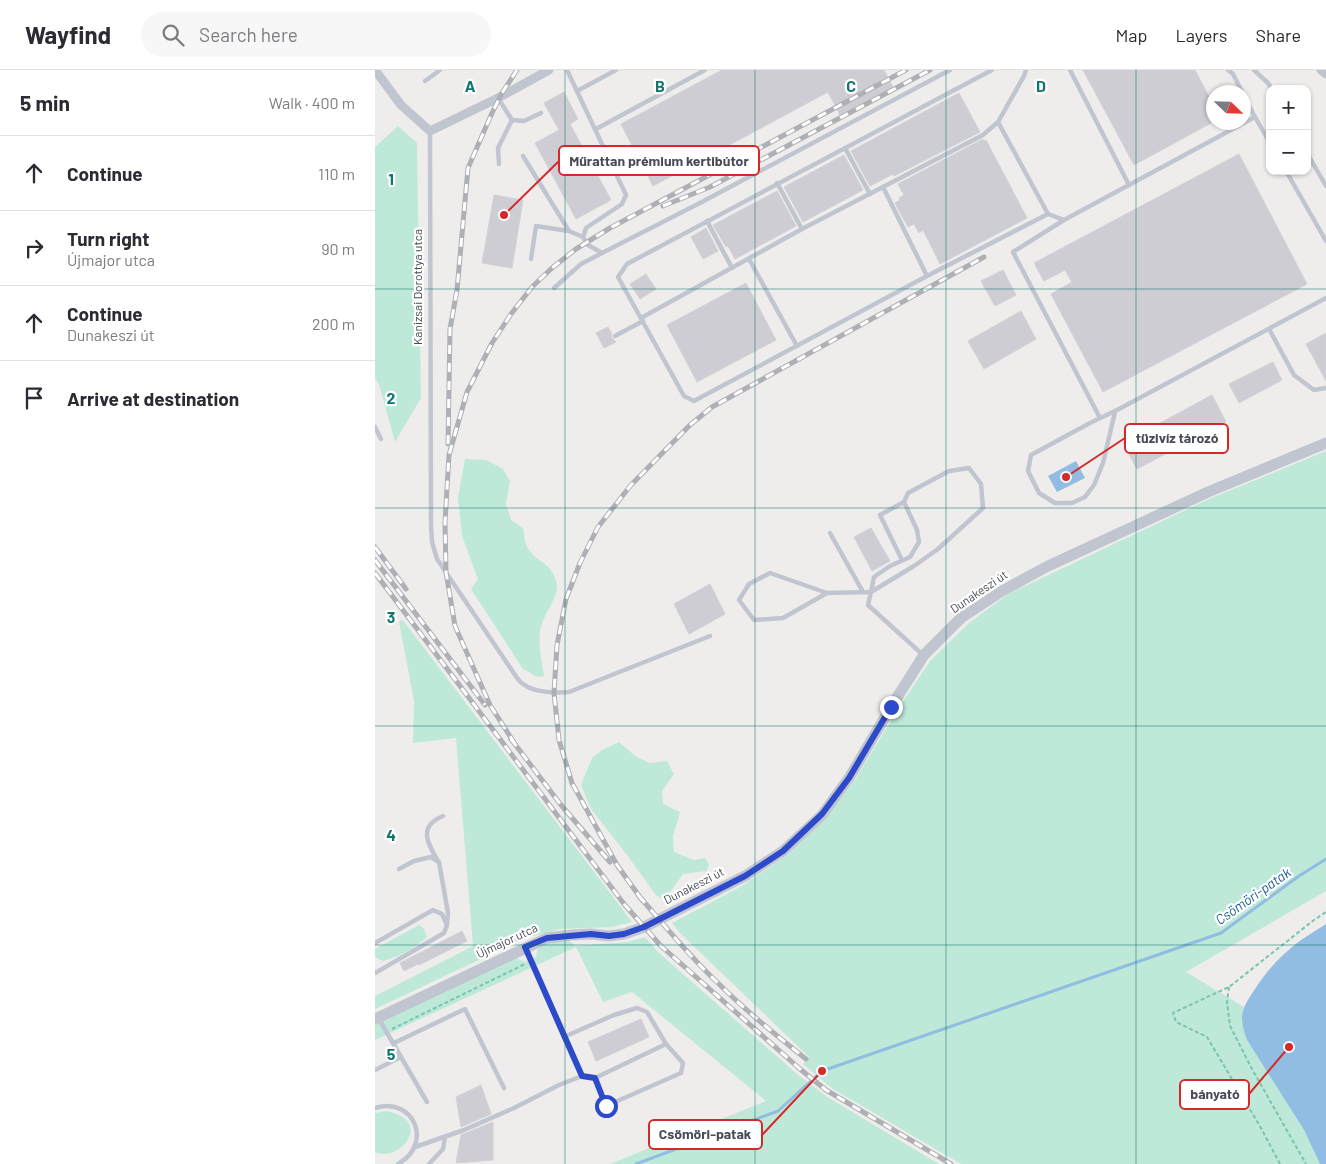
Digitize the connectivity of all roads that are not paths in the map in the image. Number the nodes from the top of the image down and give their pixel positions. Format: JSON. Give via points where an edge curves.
{"nodes":[{"id":1,"x":375,"y":70,"type":"edge"},
{"id":2,"x":440,"y":70,"type":"edge"},
{"id":3,"x":549,"y":70,"type":"edge"},
{"id":4,"x":567,"y":70,"type":"edge"},
{"id":5,"x":616,"y":70,"type":"edge"},
{"id":6,"x":705,"y":70,"type":"edge"},
{"id":7,"x":950,"y":70,"type":"edge"},
{"id":8,"x":993,"y":70,"type":"edge"},
{"id":9,"x":1026,"y":70,"type":"edge"},
{"id":10,"x":1070,"y":70,"type":"edge"},
{"id":11,"x":1228,"y":70,"type":"edge"},
{"id":12,"x":1254,"y":70,"type":"edge"},
{"id":13,"x":1321,"y":70,"type":"edge"},
{"id":14,"x":1326,"y":74,"type":"edge"},
{"id":15,"x":425,"y":81,"type":"dead end"},
{"id":16,"x":1238,"y":85,"type":"edge"},
{"id":17,"x":1269,"y":85,"type":"edge"},
{"id":18,"x":577,"y":91,"type":"junction"},
{"id":19,"x":498,"y":98,"type":"junction"},
{"id":20,"x":1251,"y":109,"type":"edge"},
{"id":21,"x":541,"y":113,"type":"dead end"},
{"id":22,"x":1255,"y":117,"type":"junction"},
{"id":23,"x":512,"y":120,"type":"junction"},
{"id":24,"x":998,"y":122,"type":"junction"},
{"id":25,"x":596,"y":129,"type":"junction"},
{"id":26,"x":431,"y":131,"type":"junction"},
{"id":27,"x":1266,"y":136,"type":"edge"},
{"id":28,"x":845,"y":148,"type":"junction"},
{"id":29,"x":523,"y":156,"type":"dead end"},
{"id":30,"x":1311,"y":160,"type":"edge"},
{"id":31,"x":499,"y":164,"type":"dead end"},
{"id":32,"x":1288,"y":175,"type":"edge"},
{"id":33,"x":777,"y":183,"type":"junction"},
{"id":34,"x":1129,"y":185,"type":"junction"},
{"id":35,"x":1326,"y":186,"type":"edge"},
{"id":36,"x":883,"y":187,"type":"junction"},
{"id":37,"x":870,"y":194,"type":"junction"},
{"id":38,"x":1048,"y":214,"type":"junction"},
{"id":39,"x":1064,"y":220,"type":"junction"},
{"id":40,"x":707,"y":221,"type":"junction"},
{"id":41,"x":802,"y":229,"type":"junction"},
{"id":42,"x":569,"y":231,"type":"junction"},
{"id":43,"x":583,"y":237,"type":"junction"},
{"id":44,"x":1326,"y":241,"type":"edge"},
{"id":45,"x":602,"y":253,"type":"junction"},
{"id":46,"x":749,"y":259,"type":"junction"},
{"id":47,"x":531,"y":260,"type":"dead end"},
{"id":48,"x":732,"y":268,"type":"junction"},
{"id":49,"x":927,"y":276,"type":"junction"},
{"id":50,"x":554,"y":288,"type":"dead end"},
{"id":51,"x":1326,"y":298,"type":"edge"},
{"id":52,"x":642,"y":319,"type":"junction"},
{"id":53,"x":1269,"y":329,"type":"junction"},
{"id":54,"x":615,"y":336,"type":"dead end"},
{"id":55,"x":797,"y":346,"type":"junction"},
{"id":56,"x":1326,"y":388,"type":"edge"},
{"id":57,"x":1115,"y":412,"type":"junction"},
{"id":58,"x":1101,"y":418,"type":"junction"},
{"id":59,"x":375,"y":427,"type":"edge"},
{"id":60,"x":381,"y":439,"type":"dead end"},
{"id":61,"x":1326,"y":443,"type":"edge"},
{"id":62,"x":904,"y":502,"type":"junction"},
{"id":63,"x":830,"y":533,"type":"dead end"},
{"id":64,"x":902,"y":560,"type":"junction"},
{"id":65,"x":863,"y":592,"type":"junction"},
{"id":66,"x":871,"y":592,"type":"junction"},
{"id":67,"x":827,"y":593,"type":"junction"},
{"id":68,"x":710,"y":636,"type":"dead end"},
{"id":69,"x":924,"y":655,"type":"junction"},
{"id":70,"x":443,"y":816,"type":"dead end"},
{"id":71,"x":439,"y":862,"type":"junction"},
{"id":72,"x":399,"y":868,"type":"dead end"},
{"id":73,"x":659,"y":919,"type":"joint"},
{"id":74,"x":447,"y":925,"type":"junction"},
{"id":75,"x":375,"y":943,"type":"edge"},
{"id":76,"x":525,"y":947,"type":"junction"},
{"id":77,"x":375,"y":972,"type":"edge"},
{"id":78,"x":376,"y":1018,"type":"edge"},
{"id":79,"x":565,"y":1036,"type":"junction"},
{"id":80,"x":394,"y":1043,"type":"junction"},
{"id":81,"x":666,"y":1044,"type":"junction"},
{"id":82,"x":401,"y":1057,"type":"junction"},
{"id":83,"x":375,"y":1070,"type":"edge"},
{"id":84,"x":582,"y":1076,"type":"junction"},
{"id":85,"x":595,"y":1078,"type":"junction"},
{"id":86,"x":504,"y":1088,"type":"dead end"},
{"id":87,"x":427,"y":1102,"type":"dead end"},
{"id":88,"x":375,"y":1108,"type":"edge"},
{"id":89,"x":445,"y":1137,"type":"junction"},
{"id":90,"x":415,"y":1148,"type":"junction"},
{"id":91,"x":398,"y":1164,"type":"edge"},
{"id":92,"x":429,"y":1164,"type":"edge"}],
"edges":[{"from":1,"to":26,"type":"street","via":[[401,104]]},
{"from":2,"to":15,"type":"lane"},
{"from":3,"to":19,"type":"street"},
{"from":4,"to":18,"type":"lane"},
{"from":5,"to":18,"type":"lane"},
{"from":6,"to":25,"type":"lane"},
{"from":7,"to":45,"type":"lane"},
{"from":8,"to":28,"type":"lane"},
{"from":9,"to":24,"type":"lane"},
{"from":10,"to":34,"type":"lane"},
{"from":11,"to":16,"type":"lane"},
{"from":12,"to":17,"type":"lane"},
{"from":13,"to":14,"type":"street"},
{"from":18,"to":25,"type":"lane"},
{"from":19,"to":23,"type":"lane"},
{"from":19,"to":26,"type":"street"},
{"from":20,"to":22,"type":"lane"},
{"from":21,"to":23,"type":"lane","via":[[524,121]]},
{"from":22,"to":27,"type":"lane"},
{"from":22,"to":34,"type":"lane"},
{"from":23,"to":31,"type":"lane","via":[[498,148]]},
{"from":24,"to":36,"type":"lane","via":[[983,134]]},
{"from":24,"to":38,"type":"lane"},
{"from":25,"to":43,"type":"lane","via":[[626,195],[622,204],[586,228]]},
{"from":26,"to":68,"type":"lane","name":"Kanizsai Dorottya utca","via":[[431,525],[437,559],[515,675],[523,685],[539,690],[569,692]]},
{"from":28,"to":33,"type":"lane"},
{"from":28,"to":37,"type":"lane"},
{"from":29,"to":42,"type":"lane"},
{"from":30,"to":35,"type":"lane"},
{"from":32,"to":44,"type":"lane"},
{"from":33,"to":40,"type":"lane"},
{"from":33,"to":41,"type":"lane"},
{"from":34,"to":39,"type":"lane"},
{"from":36,"to":37,"type":"lane"},
{"from":36,"to":49,"type":"lane"},
{"from":37,"to":41,"type":"lane"},
{"from":38,"to":39,"type":"lane"},
{"from":38,"to":49,"type":"lane"},
{"from":39,"to":58,"type":"lane","via":[[1013,252]]},
{"from":40,"to":48,"type":"lane"},
{"from":40,"to":52,"type":"lane","via":[[627,264],[618,277]]},
{"from":41,"to":46,"type":"lane"},
{"from":42,"to":43,"type":"lane"},
{"from":42,"to":47,"type":"lane","via":[[537,226]]},
{"from":43,"to":45,"type":"lane","via":[[588,245]]},
{"from":45,"to":50,"type":"lane","via":[[581,264]]},
{"from":46,"to":48,"type":"lane"},
{"from":46,"to":55,"type":"lane"},
{"from":48,"to":52,"type":"lane"},
{"from":49,"to":55,"type":"lane"},
{"from":51,"to":53,"type":"lane"},
{"from":52,"to":54,"type":"lane"},
{"from":52,"to":55,"type":"lane","via":[[684,396],[694,401]]},
{"from":53,"to":56,"type":"lane","via":[[1294,374],[1314,390]]},
{"from":53,"to":57,"type":"lane"},
{"from":57,"to":58,"type":"lane"},
{"from":57,"to":58,"type":"lane","via":[[1103,463],[1085,497],[1072,503],[1055,503],[1039,494],[1027,471],[1031,455]]},
{"from":59,"to":60,"type":"lane"},
{"from":61,"to":69,"type":"street","name":"Dunakeszi út","via":[[1208,492],[1046,567],[961,618]]},
{"from":62,"to":64,"type":"lane","via":[[919,542],[910,557]]},
{"from":62,"to":64,"type":"lane","via":[[880,515]]},
{"from":62,"to":66,"type":"lane","via":[[908,493],[949,471],[969,468],[981,484],[983,508],[938,549]]},
{"from":63,"to":65,"type":"lane"},
{"from":64,"to":66,"type":"lane","via":[[874,577]]},
{"from":65,"to":66,"type":"lane"},
{"from":65,"to":67,"type":"lane"},
{"from":66,"to":69,"type":"lane","via":[[868,606]]},
{"from":67,"to":67,"type":"lane","via":[[783,618],[754,620],[739,600],[749,584],[770,573]]},
{"from":69,"to":73,"type":"street","name":"Dunakeszi út","via":[[849,778],[822,814],[783,851],[753,871]]},
{"from":70,"to":71,"type":"lane","via":[[433,820],[427,837]]},
{"from":71,"to":72,"type":"lane","via":[[431,858]]},
{"from":71,"to":74,"type":"lane","via":[[448,913]]},
{"from":73,"to":76,"type":"street","name":"Újmajor utca","via":[[624,934],[547,938]]},
{"from":74,"to":75,"type":"lane","via":[[442,914],[433,910]]},
{"from":74,"to":77,"type":"lane","via":[[444,933]]},
{"from":76,"to":78,"type":"street","name":"Újmajor utca"},
{"from":76,"to":79,"type":"lane"},
{"from":78,"to":80,"type":"lane"},
{"from":79,"to":81,"type":"lane","via":[[637,1008],[647,1012]]},
{"from":79,"to":84,"type":"lane"},
{"from":80,"to":82,"type":"lane"},
{"from":80,"to":86,"type":"lane","via":[[465,1009]]},
{"from":81,"to":85,"type":"lane"},
{"from":81,"to":85,"type":"lane","via":[[683,1063],[681,1073],[606,1106]]},
{"from":82,"to":83,"type":"lane"},
{"from":82,"to":87,"type":"lane"},
{"from":84,"to":85,"type":"lane"},
{"from":84,"to":89,"type":"lane"},
{"from":88,"to":90,"type":"lane","via":[[394,1107],[409,1115],[417,1128]]},
{"from":89,"to":90,"type":"lane"},
{"from":89,"to":92,"type":"lane","via":[[443,1149]]},
{"from":90,"to":91,"type":"lane"}]}
